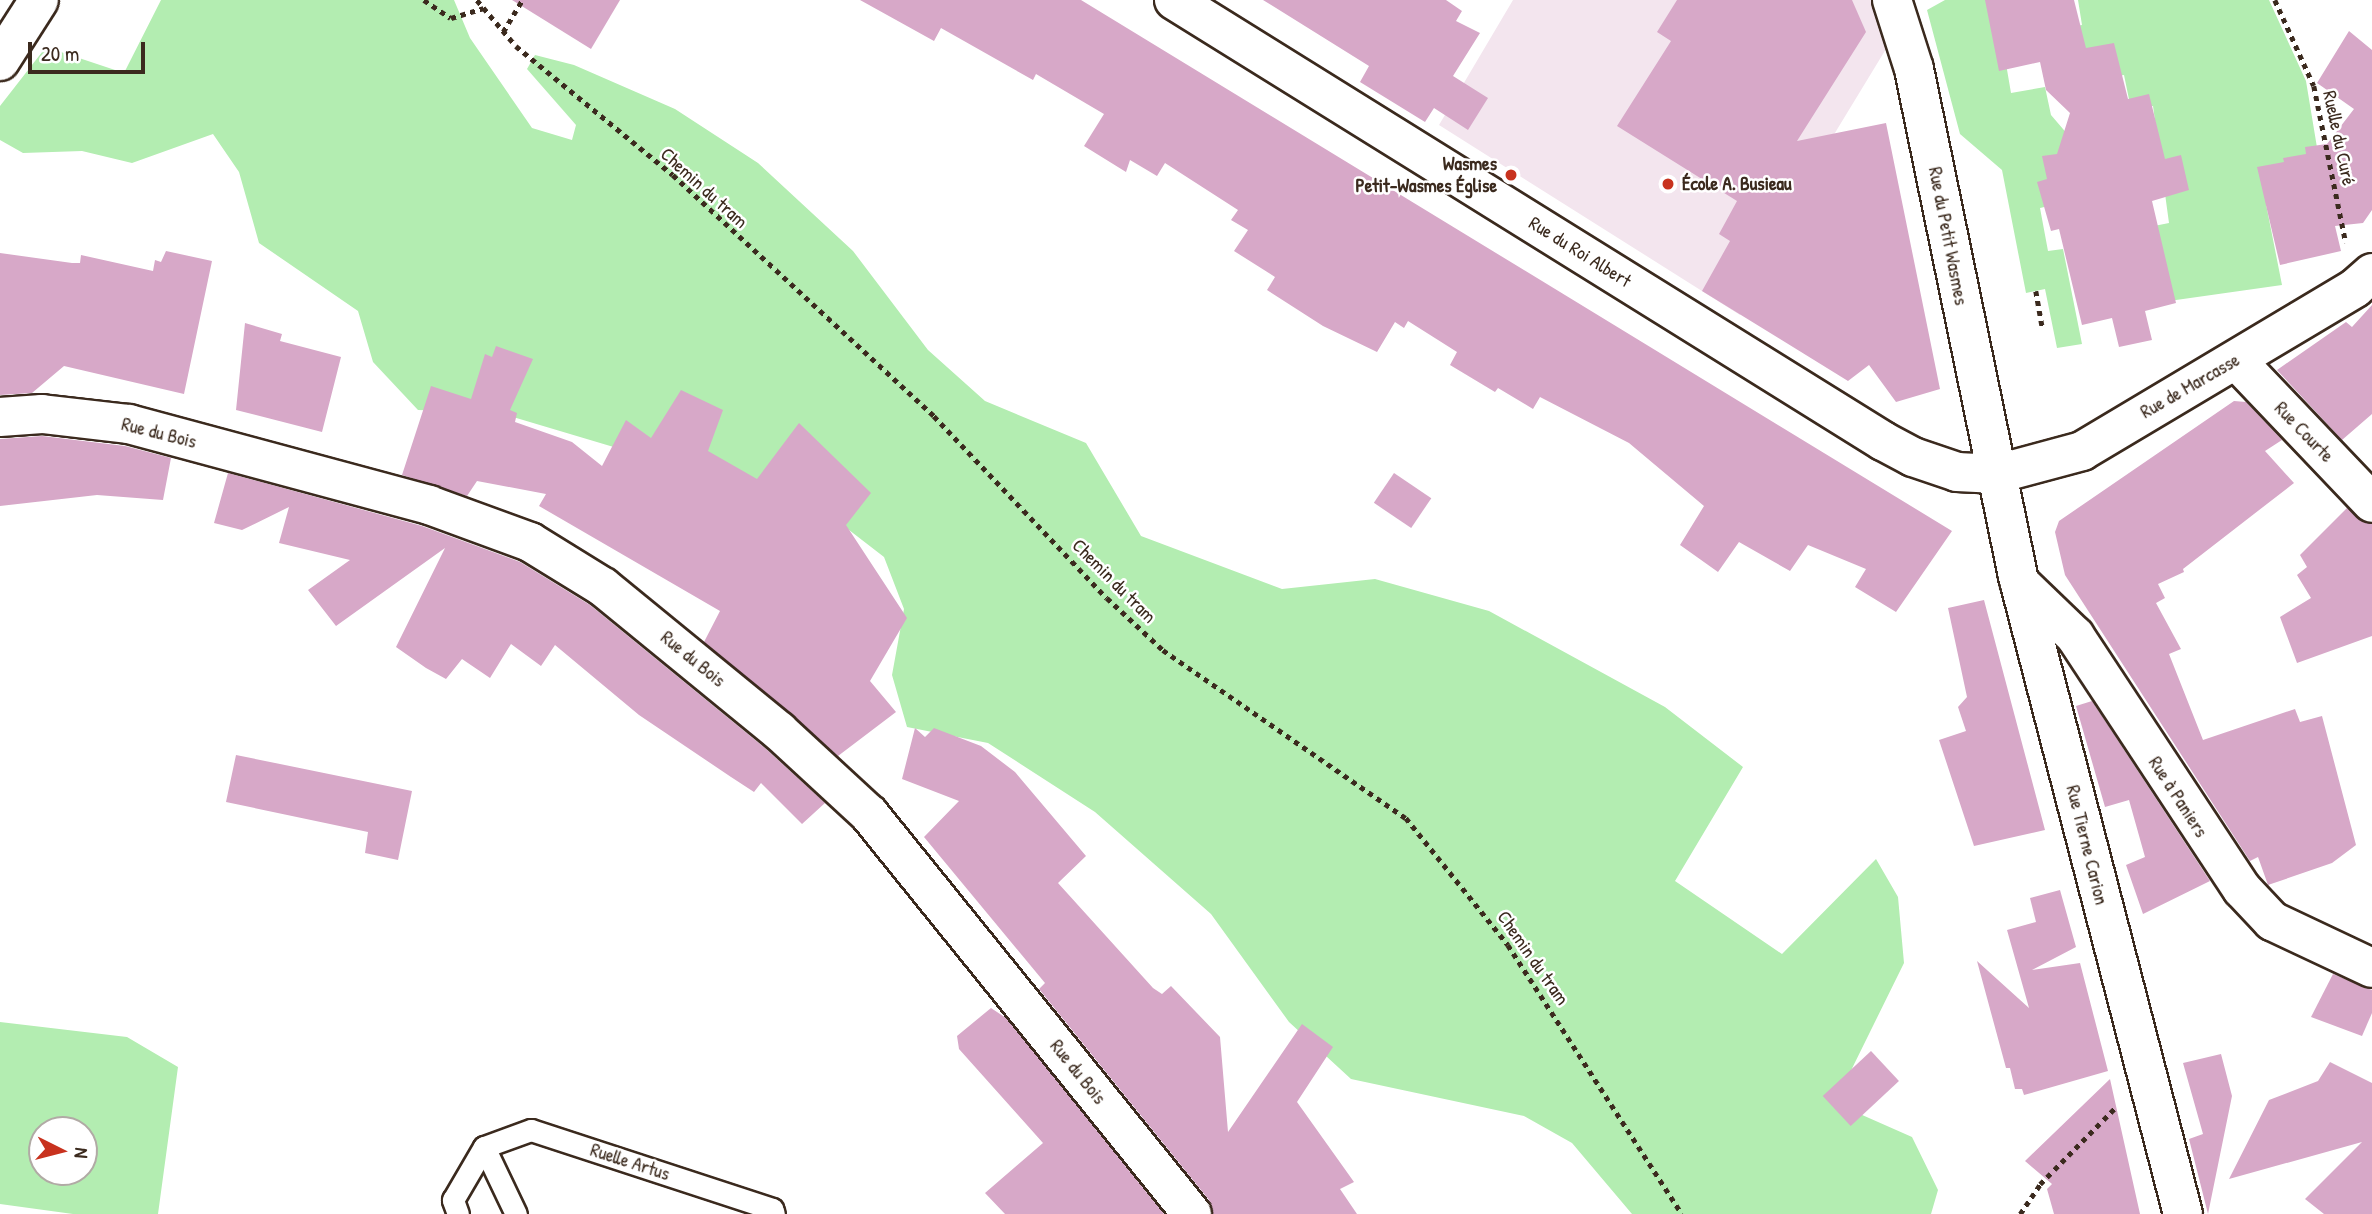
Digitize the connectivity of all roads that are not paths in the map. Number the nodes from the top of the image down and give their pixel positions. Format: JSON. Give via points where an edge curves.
{"nodes":[{"id":1,"x":39,"y":0,"type":"edge"},
{"id":2,"x":1174,"y":0,"type":"edge"},
{"id":3,"x":1892,"y":0,"type":"edge"},
{"id":4,"x":0,"y":61,"type":"edge"},
{"id":5,"x":2367,"y":280,"type":"edge"},
{"id":6,"x":2236,"y":360,"type":"junction"},
{"id":7,"x":0,"y":417,"type":"edge"},
{"id":8,"x":1997,"y":474,"type":"junction"},
{"id":9,"x":2372,"y":503,"type":"edge"},
{"id":10,"x":2020,"y":583,"type":"junction"},
{"id":11,"x":2372,"y":968,"type":"edge"},
{"id":12,"x":484,"y":1147,"type":"junction"},
{"id":13,"x":458,"y":1214,"type":"edge"},
{"id":14,"x":516,"y":1214,"type":"edge"},
{"id":15,"x":774,"y":1214,"type":"edge"},
{"id":16,"x":1192,"y":1214,"type":"edge"},
{"id":17,"x":2183,"y":1214,"type":"edge"}],
"edges":[{"from":1,"to":4,"type":"street"},
{"from":2,"to":8,"type":"street","name":"Rue du Roi Albert","via":[[1883,441],[1957,472]]},
{"from":3,"to":8,"type":"street","name":"Rue du Petit Wasmes","via":[[1914,69]]},
{"from":5,"to":6,"type":"street","name":"Rue de Marcasse"},
{"from":6,"to":8,"type":"street","name":"Rue de Marcasse","via":[[2082,451]]},
{"from":6,"to":9,"type":"street","name":"Rue Courte"},
{"from":7,"to":16,"type":"street","name":"Rue du Bois","via":[[42,414],[129,424],[429,505],[530,542],[603,587],[779,731],[869,814]]},
{"from":8,"to":10,"type":"street","name":"Rue Tierne Carion"},
{"from":10,"to":11,"type":"street","name":"Rue à Paniers","via":[[2075,636],[2242,889],[2272,921]]},
{"from":10,"to":17,"type":"street","name":"Rue Tierne Carion"},
{"from":12,"to":13,"type":"lane","via":[[453,1200]]},
{"from":12,"to":14,"type":"lane"},
{"from":12,"to":15,"type":"lane","name":"Ruelle Artus","via":[[531,1130],[772,1209]]}]}
